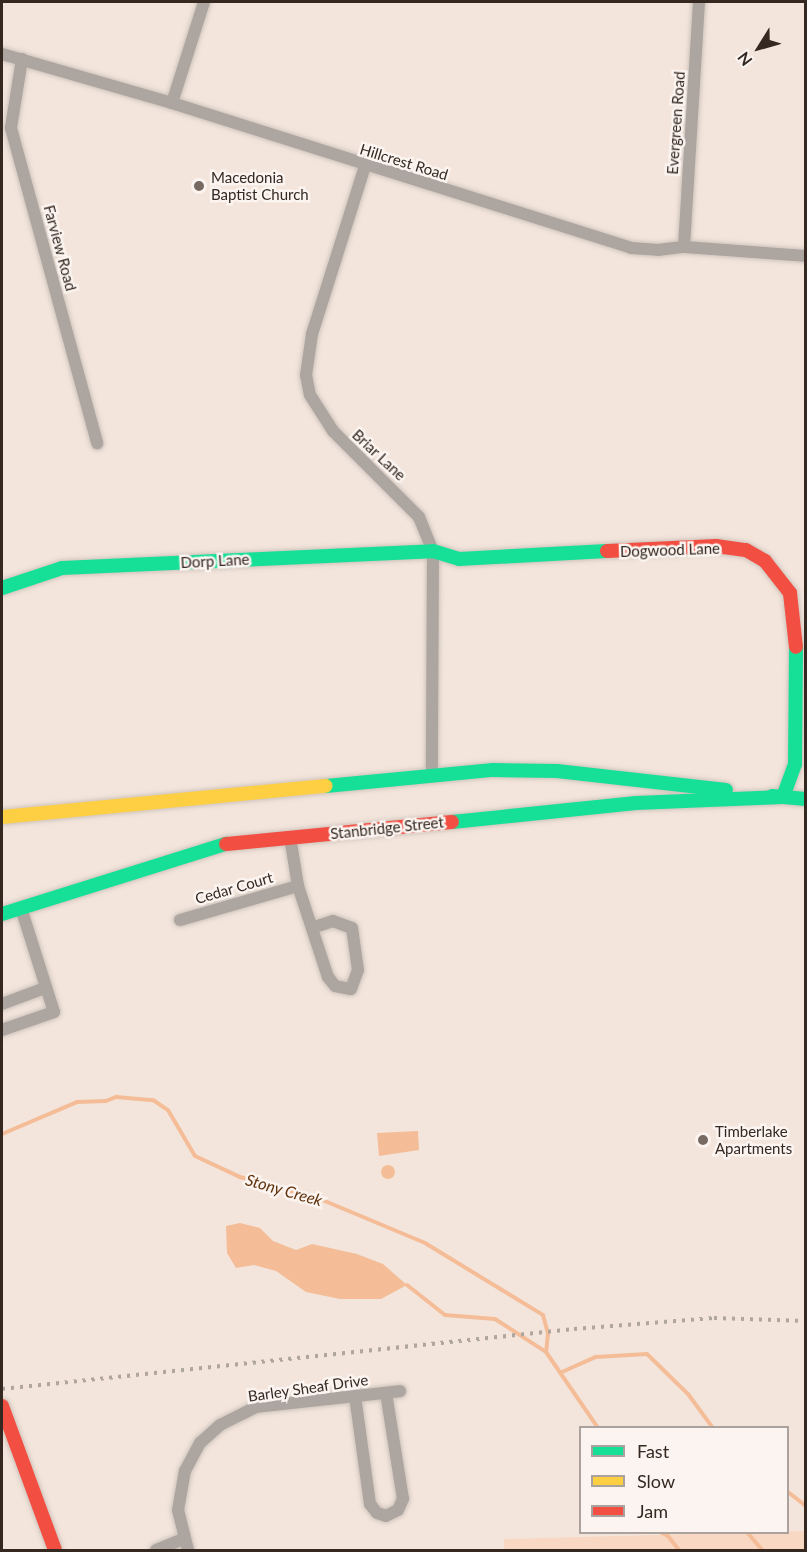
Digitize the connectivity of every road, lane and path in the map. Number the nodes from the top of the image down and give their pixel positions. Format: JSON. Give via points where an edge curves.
{"nodes":[{"id":1,"x":204,"y":2,"type":"edge"},
{"id":2,"x":699,"y":2,"type":"edge"},
{"id":3,"x":2,"y":54,"type":"edge"},
{"id":4,"x":22,"y":59,"type":"junction"},
{"id":5,"x":172,"y":103,"type":"junction"},
{"id":6,"x":365,"y":166,"type":"junction"},
{"id":7,"x":684,"y":247,"type":"junction"},
{"id":8,"x":806,"y":256,"type":"edge"},
{"id":9,"x":97,"y":443,"type":"dead end"},
{"id":10,"x":433,"y":551,"type":"junction"},
{"id":11,"x":2,"y":588,"type":"edge"},
{"id":12,"x":432,"y":773,"type":"junction"},
{"id":13,"x":783,"y":797,"type":"junction"},
{"id":14,"x":806,"y":799,"type":"edge"},
{"id":15,"x":2,"y":817,"type":"edge"},
{"id":16,"x":290,"y":837,"type":"junction"},
{"id":17,"x":298,"y":886,"type":"junction"},
{"id":18,"x":21,"y":908,"type":"junction"},
{"id":19,"x":2,"y":914,"type":"edge"},
{"id":20,"x":180,"y":920,"type":"dead end"},
{"id":21,"x":314,"y":927,"type":"junction"},
{"id":22,"x":45,"y":988,"type":"junction"},
{"id":23,"x":2,"y":1004,"type":"edge"},
{"id":24,"x":2,"y":1030,"type":"edge"},
{"id":25,"x":400,"y":1391,"type":"dead end"},
{"id":26,"x":386,"y":1392,"type":"junction"},
{"id":27,"x":355,"y":1396,"type":"junction"},
{"id":28,"x":2,"y":1406,"type":"edge"},
{"id":29,"x":186,"y":1545,"type":"edge"},
{"id":30,"x":55,"y":1551,"type":"edge"},
{"id":31,"x":156,"y":1551,"type":"edge"}],
"edges":[{"from":1,"to":5,"type":"street"},
{"from":2,"to":7,"type":"street","name":"Evergreen Road"},
{"from":3,"to":4,"type":"street","name":"Hillcrest Road"},
{"from":4,"to":5,"type":"street","name":"Hillcrest Road"},
{"from":4,"to":9,"type":"street","name":"Farview Road","via":[[11,128]]},
{"from":5,"to":6,"type":"street","name":"Hillcrest Road"},
{"from":6,"to":7,"type":"street","name":"Hillcrest Road","via":[[632,248]]},
{"from":6,"to":10,"type":"street","name":"Briar Lane","via":[[312,334],[306,375],[310,394],[333,431],[419,517]]},
{"from":7,"to":8,"type":"street","name":"Hillcrest Road"},
{"from":10,"to":11,"type":"street","name":"Dorp Lane","via":[[62,568],[30,575]]},
{"from":10,"to":12,"type":"street","name":"Briar Lane"},
{"from":10,"to":13,"type":"street","name":"Dogwood Lane","via":[[459,559],[716,546],[746,550],[765,561],[790,593],[795,612],[797,741],[795,764]]},
{"from":12,"to":13,"type":"street","name":"Stanbridge Street","via":[[557,771]]},
{"from":12,"to":15,"type":"street","name":"Stanbridge Street"},
{"from":13,"to":14,"type":"street","name":"Stanbridge Street"},
{"from":13,"to":16,"type":"street","name":"Stanbridge Street","via":[[636,804]]},
{"from":16,"to":17,"type":"street"},
{"from":16,"to":18,"type":"street","name":"Stanbridge Street","via":[[219,845]]},
{"from":17,"to":20,"type":"street","name":"Cedar Court"},
{"from":17,"to":21,"type":"street"},
{"from":18,"to":19,"type":"street","name":"Stanbridge Street"},
{"from":18,"to":22,"type":"street"},
{"from":21,"to":21,"type":"street","via":[[328,977],[335,986],[351,989],[358,970],[352,928],[333,921]]},
{"from":22,"to":23,"type":"street"},
{"from":22,"to":24,"type":"street","via":[[54,1012]]},
{"from":25,"to":26,"type":"street","name":"Barley Sheaf Drive"},
{"from":26,"to":27,"type":"street","name":"Barley Sheaf Drive"},
{"from":26,"to":27,"type":"street","via":[[403,1500],[398,1510],[386,1516],[377,1514],[370,1504]]},
{"from":27,"to":29,"type":"street","name":"Barley Sheaf Drive","via":[[256,1407],[213,1431],[200,1443],[185,1471],[178,1510]]},
{"from":28,"to":30,"type":"street"},
{"from":29,"to":31,"type":"street"}]}
